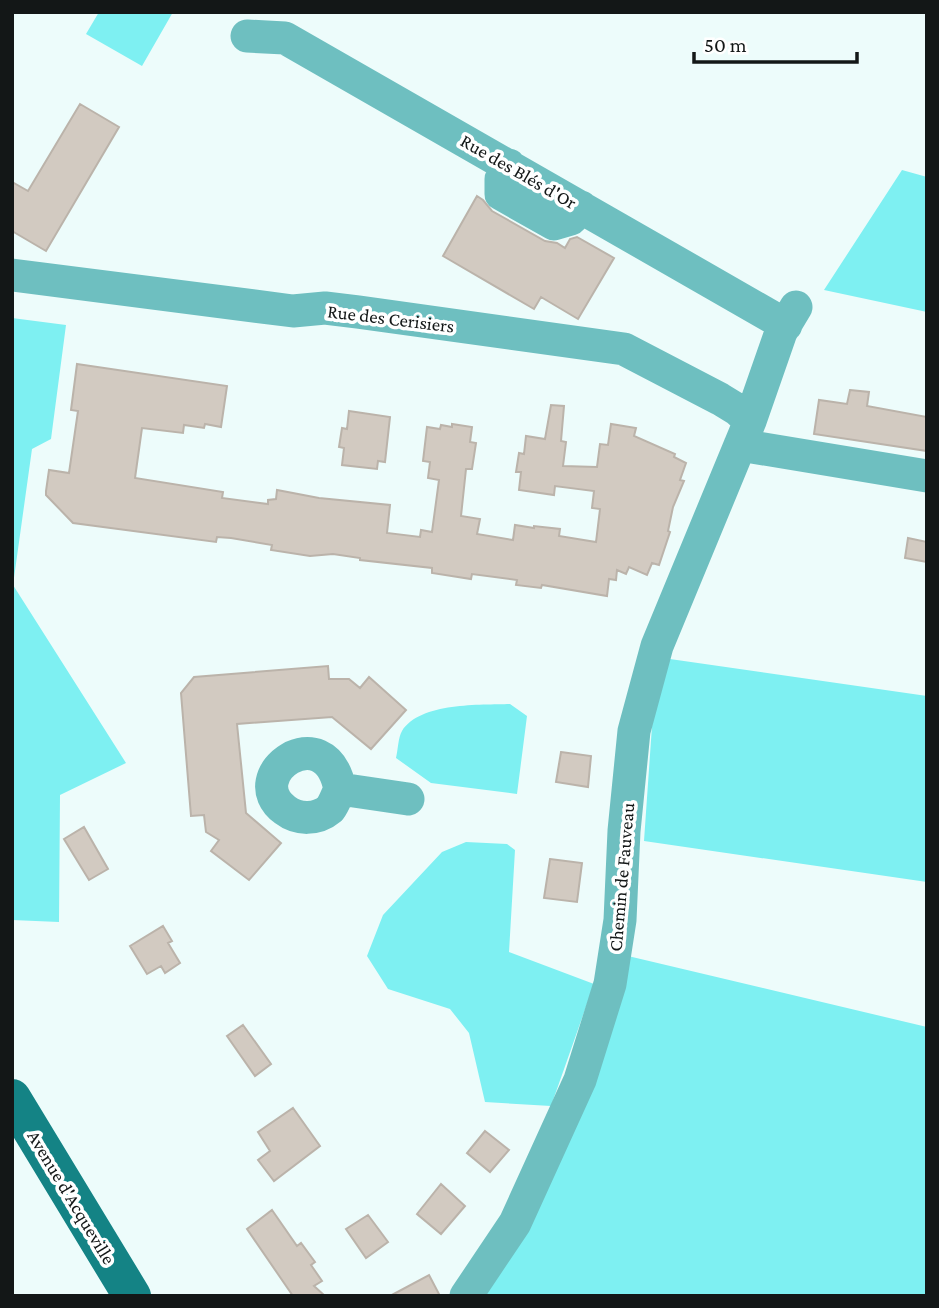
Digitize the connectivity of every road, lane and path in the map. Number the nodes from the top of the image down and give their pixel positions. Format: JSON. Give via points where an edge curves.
{"nodes":[{"id":1,"x":247,"y":36,"type":"dead end"},
{"id":2,"x":12,"y":275,"type":"edge"},
{"id":3,"x":791,"y":316,"type":"joint"},
{"id":4,"x":745,"y":433,"type":"junction"},
{"id":5,"x":927,"y":476,"type":"edge"},
{"id":6,"x":340,"y":789,"type":"dead end"},
{"id":7,"x":408,"y":799,"type":"dead end"},
{"id":8,"x":12,"y":1098,"type":"edge"},
{"id":9,"x":132,"y":1296,"type":"edge"},
{"id":10,"x":466,"y":1296,"type":"edge"}],
"edges":[{"from":1,"to":3,"type":"street","name":"Rue des Blés d'Or","via":[[285,38],[581,206]]},
{"from":2,"to":4,"type":"street","name":"Rue des Cerisiers","via":[[293,311],[325,308],[624,349],[738,410]]},
{"from":3,"to":4,"type":"street","name":"Chemin de Fauveau","via":[[780,332]]},
{"from":4,"to":5,"type":"street"},
{"from":4,"to":10,"type":"street","name":"Chemin de Fauveau","via":[[657,646],[634,731],[620,920],[610,984],[580,1080],[514,1223]]},
{"from":6,"to":7,"type":"street"},
{"from":8,"to":9,"type":"main road","name":"Avenue d'Acqueville"}]}
